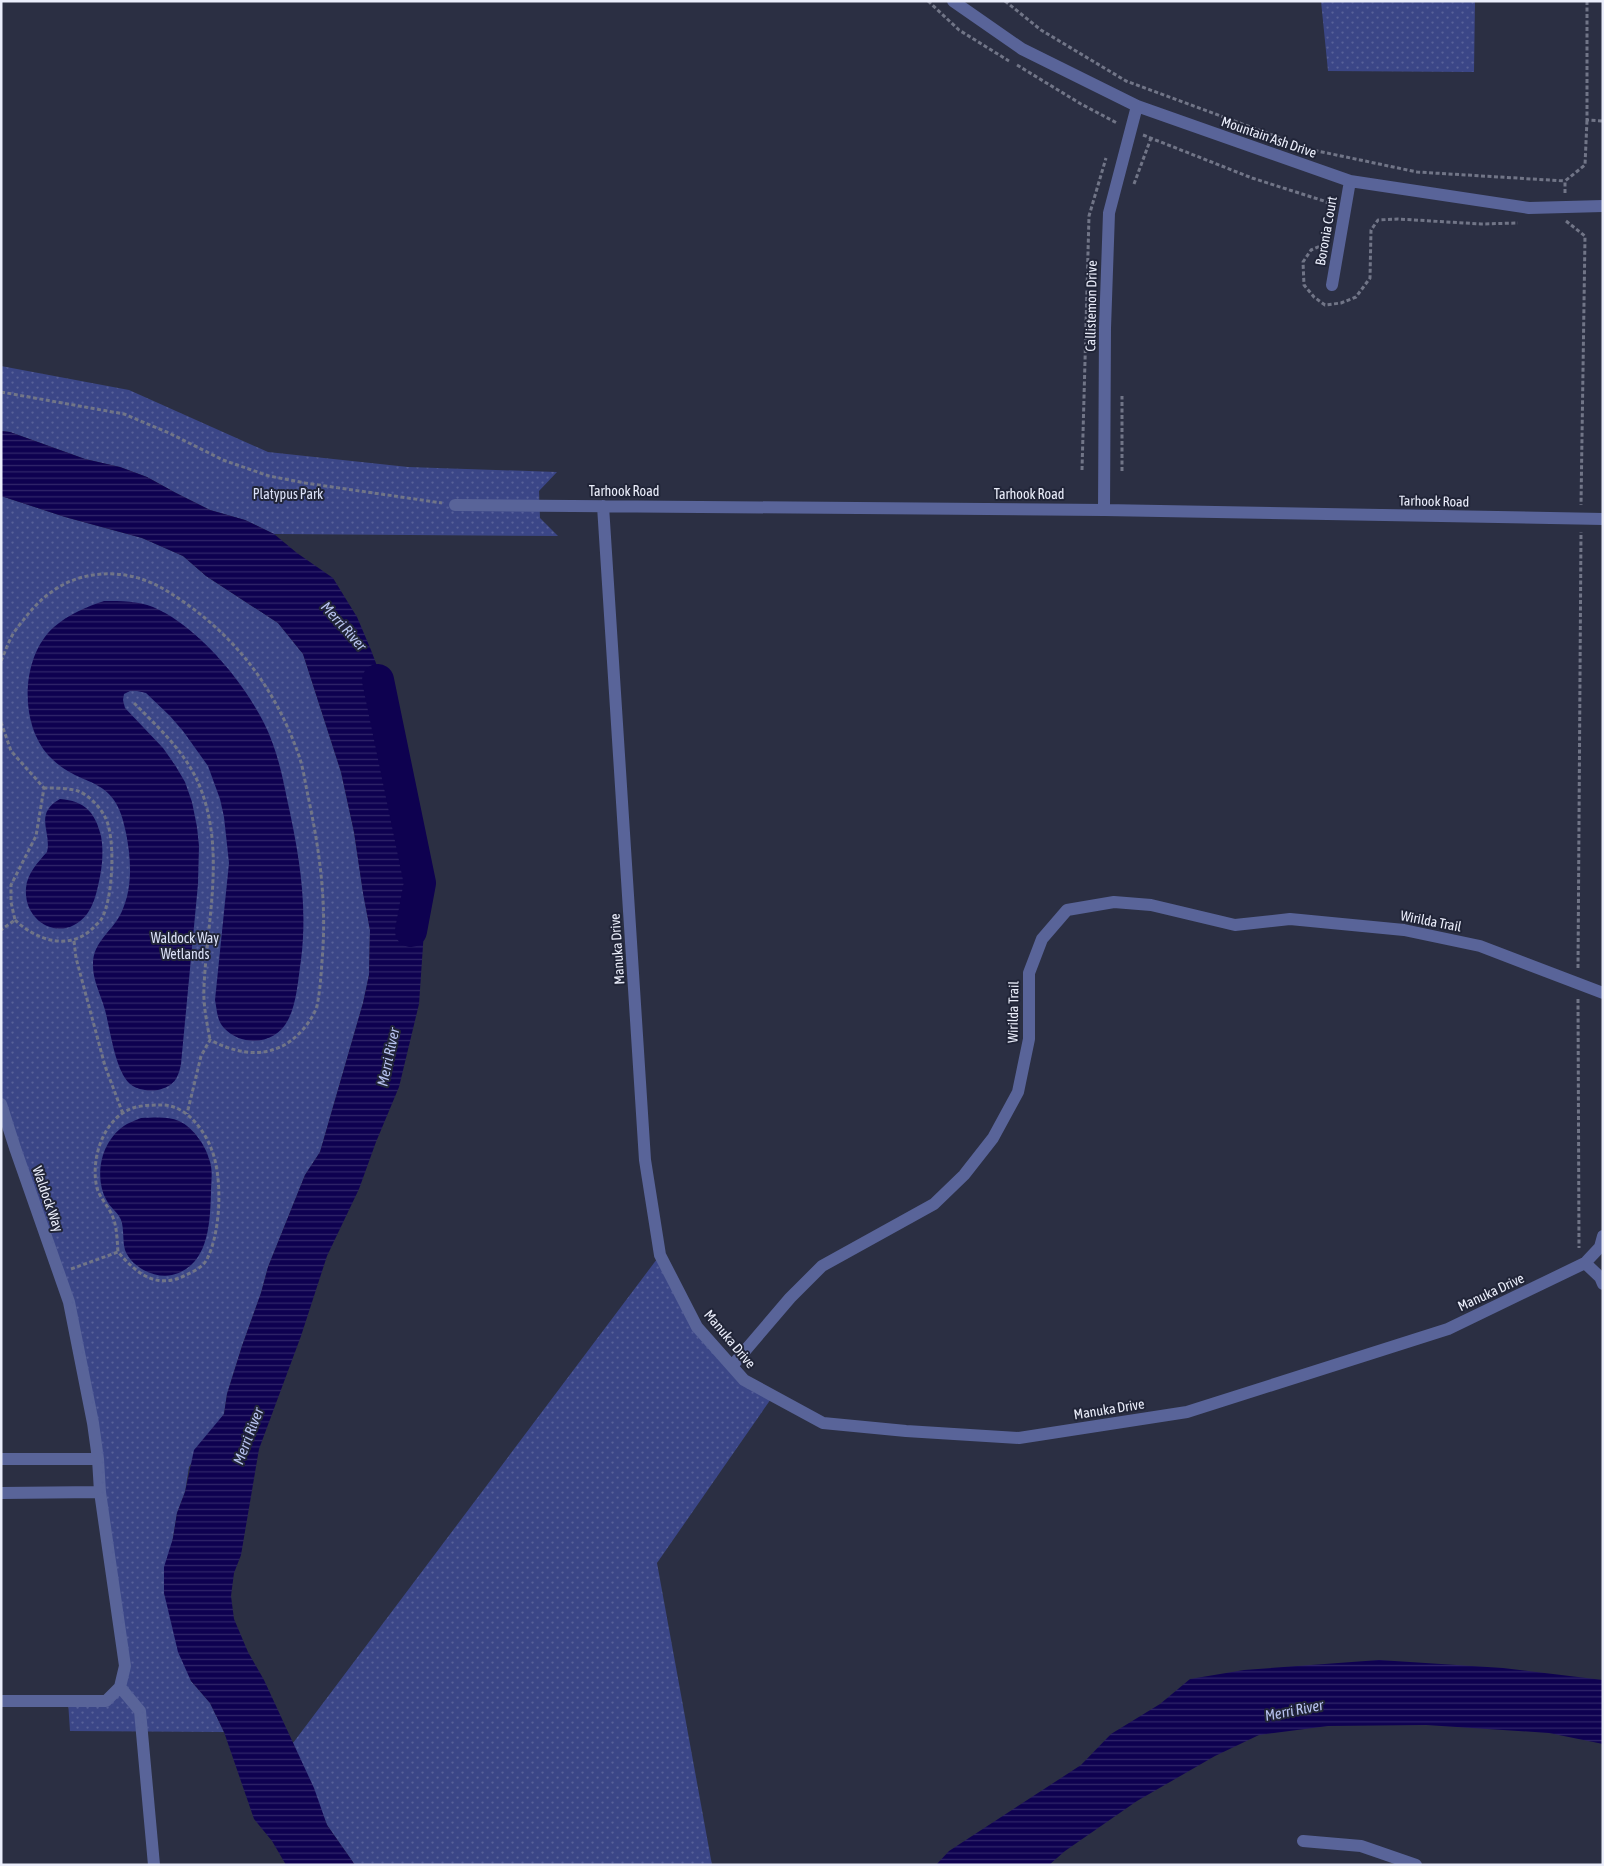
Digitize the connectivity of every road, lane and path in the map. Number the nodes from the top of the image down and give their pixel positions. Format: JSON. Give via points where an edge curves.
{"nodes":[{"id":1,"x":928,"y":1,"type":"edge"},
{"id":2,"x":953,"y":1,"type":"edge"},
{"id":3,"x":1005,"y":1,"type":"edge"},
{"id":4,"x":1587,"y":1,"type":"edge"},
{"id":5,"x":1137,"y":106,"type":"junction"},
{"id":6,"x":1587,"y":120,"type":"junction"},
{"id":7,"x":1603,"y":121,"type":"edge"},
{"id":8,"x":1130,"y":130,"type":"junction"},
{"id":9,"x":1151,"y":138,"type":"junction"},
{"id":10,"x":1290,"y":142,"type":"dead end"},
{"id":11,"x":1308,"y":148,"type":"dead end"},
{"id":12,"x":1350,"y":181,"type":"junction"},
{"id":13,"x":1564,"y":181,"type":"junction"},
{"id":14,"x":1132,"y":190,"type":"dead end"},
{"id":15,"x":1603,"y":206,"type":"edge"},
{"id":16,"x":1335,"y":207,"type":"dead end"},
{"id":17,"x":1565,"y":207,"type":"junction"},
{"id":18,"x":1556,"y":222,"type":"dead end"},
{"id":19,"x":1566,"y":222,"type":"junction"},
{"id":20,"x":1519,"y":223,"type":"dead end"},
{"id":21,"x":1326,"y":244,"type":"dead end"},
{"id":22,"x":1332,"y":285,"type":"dead end"},
{"id":23,"x":1,"y":392,"type":"edge"},
{"id":24,"x":1122,"y":392,"type":"dead end"},
{"id":25,"x":1122,"y":471,"type":"dead end"},
{"id":26,"x":455,"y":505,"type":"joint"},
{"id":27,"x":604,"y":506,"type":"junction"},
{"id":28,"x":1104,"y":510,"type":"junction"},
{"id":29,"x":1581,"y":518,"type":"junction"},
{"id":30,"x":1603,"y":519,"type":"edge"},
{"id":31,"x":1,"y":660,"type":"edge"},
{"id":32,"x":134,"y":703,"type":"dead end"},
{"id":33,"x":1,"y":722,"type":"edge"},
{"id":34,"x":44,"y":788,"type":"junction"},
{"id":35,"x":15,"y":920,"type":"junction"},
{"id":36,"x":1,"y":930,"type":"edge"},
{"id":37,"x":74,"y":941,"type":"junction"},
{"id":38,"x":1578,"y":983,"type":"junction"},
{"id":39,"x":1603,"y":993,"type":"edge"},
{"id":40,"x":210,"y":1040,"type":"junction"},
{"id":41,"x":1,"y":1104,"type":"edge"},
{"id":42,"x":123,"y":1114,"type":"junction"},
{"id":43,"x":187,"y":1114,"type":"junction"},
{"id":44,"x":1,"y":1148,"type":"edge"},
{"id":45,"x":15,"y":1148,"type":"junction"},
{"id":46,"x":1603,"y":1236,"type":"edge"},
{"id":47,"x":118,"y":1252,"type":"junction"},
{"id":48,"x":1582,"y":1265,"type":"junction"},
{"id":49,"x":59,"y":1274,"type":"junction"},
{"id":50,"x":1603,"y":1284,"type":"edge"},
{"id":51,"x":732,"y":1366,"type":"junction"},
{"id":52,"x":1,"y":1459,"type":"edge"},
{"id":53,"x":98,"y":1459,"type":"junction"},
{"id":54,"x":100,"y":1492,"type":"junction"},
{"id":55,"x":1,"y":1493,"type":"edge"},
{"id":56,"x":120,"y":1687,"type":"junction"},
{"id":57,"x":1,"y":1701,"type":"edge"},
{"id":58,"x":1302,"y":1841,"type":"dead end"},
{"id":59,"x":1400,"y":1862,"type":"edge"},
{"id":60,"x":154,"y":1865,"type":"edge"},
{"id":61,"x":1416,"y":1865,"type":"edge"}],
"edges":[{"from":1,"to":8,"type":"path","via":[[959,30]]},
{"from":2,"to":5,"type":"street","name":"Mountain Ash Drive","via":[[1022,49]]},
{"from":3,"to":10,"type":"path","via":[[1041,30],[1126,81]]},
{"from":4,"to":6,"type":"path"},
{"from":5,"to":8,"type":"street","name":"Callistemon Drive"},
{"from":5,"to":12,"type":"street","name":"Mountain Ash Drive"},
{"from":6,"to":7,"type":"path"},
{"from":6,"to":13,"type":"path","via":[[1585,165]]},
{"from":8,"to":9,"type":"path"},
{"from":8,"to":28,"type":"street","name":"Callistemon Drive","via":[[1109,213]]},
{"from":9,"to":14,"type":"path"},
{"from":9,"to":16,"type":"path"},
{"from":11,"to":13,"type":"path","via":[[1416,172]]},
{"from":12,"to":17,"type":"street","name":"Mountain Ash Drive","via":[[1530,208]]},
{"from":12,"to":22,"type":"street","name":"Boronia Court"},
{"from":13,"to":17,"type":"path"},
{"from":15,"to":17,"type":"street","name":"Mountain Ash Drive"},
{"from":17,"to":19,"type":"path"},
{"from":18,"to":19,"type":"path"},
{"from":19,"to":29,"type":"path","via":[[1585,236]]},
{"from":20,"to":21,"type":"path","via":[[1378,220],[1371,230],[1370,278],[1356,297],[1325,305],[1304,285],[1303,262],[1311,250]]},
{"from":23,"to":26,"type":"path","via":[[124,414],[223,460],[269,476]]},
{"from":24,"to":25,"type":"path"},
{"from":26,"to":27,"type":"street","name":"Tarhook Road"},
{"from":27,"to":28,"type":"street","name":"Tarhook Road"},
{"from":27,"to":51,"type":"street","name":"Manuka Drive","via":[[647,1170],[660,1255],[697,1327]]},
{"from":28,"to":29,"type":"street","name":"Tarhook Road"},
{"from":29,"to":30,"type":"street","name":"Tarhook Road"},
{"from":29,"to":38,"type":"path"},
{"from":31,"to":40,"type":"path","via":[[13,633],[50,591],[71,580],[97,573],[128,575],[154,582],[197,612],[253,666],[269,690],[298,754],[316,831],[324,896],[321,982],[316,1008],[288,1044],[270,1052],[248,1053]]},
{"from":32,"to":40,"type":"path","via":[[178,750],[197,780],[207,813],[214,847],[204,988]]},
{"from":33,"to":34,"type":"path","via":[[11,751]]},
{"from":34,"to":35,"type":"path","via":[[36,836],[11,885]]},
{"from":34,"to":37,"type":"path","via":[[79,791],[95,802],[106,818],[112,866],[109,896],[102,918],[90,932]]},
{"from":35,"to":36,"type":"path"},
{"from":35,"to":37,"type":"path","via":[[24,929],[41,937],[58,942]]},
{"from":37,"to":42,"type":"path","via":[[105,1066]]},
{"from":38,"to":39,"type":"street","name":"Wirilda Trail"},
{"from":38,"to":48,"type":"path"},
{"from":38,"to":51,"type":"street","name":"Wirilda Trail","via":[[1480,946],[1404,930],[1290,919],[1235,925],[1150,905],[1114,902],[1067,910],[1042,939],[1028,973],[1029,1040],[1018,1092],[993,1138],[964,1175],[934,1204],[822,1266]]},
{"from":40,"to":43,"type":"path","via":[[201,1056]]},
{"from":41,"to":45,"type":"street","name":"Waldock Way"},
{"from":42,"to":43,"type":"path","via":[[149,1105],[171,1106]]},
{"from":42,"to":47,"type":"path","via":[[105,1133],[97,1150],[95,1170],[98,1188],[117,1232]]},
{"from":43,"to":47,"type":"path","via":[[202,1130],[217,1168],[216,1229],[206,1261],[195,1271],[165,1282],[139,1274]]},
{"from":44,"to":45,"type":"street"},
{"from":45,"to":49,"type":"street","name":"Waldock Way"},
{"from":46,"to":48,"type":"street","via":[[1600,1247]]},
{"from":47,"to":49,"type":"path"},
{"from":48,"to":50,"type":"street","via":[[1600,1277]]},
{"from":48,"to":51,"type":"street","name":"Manuka Drive","via":[[1448,1329],[1187,1412],[1019,1438],[823,1424],[744,1380]]},
{"from":49,"to":53,"type":"street","name":"Waldock Way","via":[[69,1302]]},
{"from":52,"to":53,"type":"street"},
{"from":53,"to":54,"type":"street","name":"Waldock Way"},
{"from":54,"to":55,"type":"street"},
{"from":54,"to":56,"type":"street","name":"Waldock Way","via":[[125,1666]]},
{"from":56,"to":57,"type":"street","via":[[106,1701]]},
{"from":56,"to":60,"type":"street","via":[[140,1711]]},
{"from":58,"to":59,"type":"street","via":[[1361,1846]]},
{"from":59,"to":61,"type":"street"}]}
